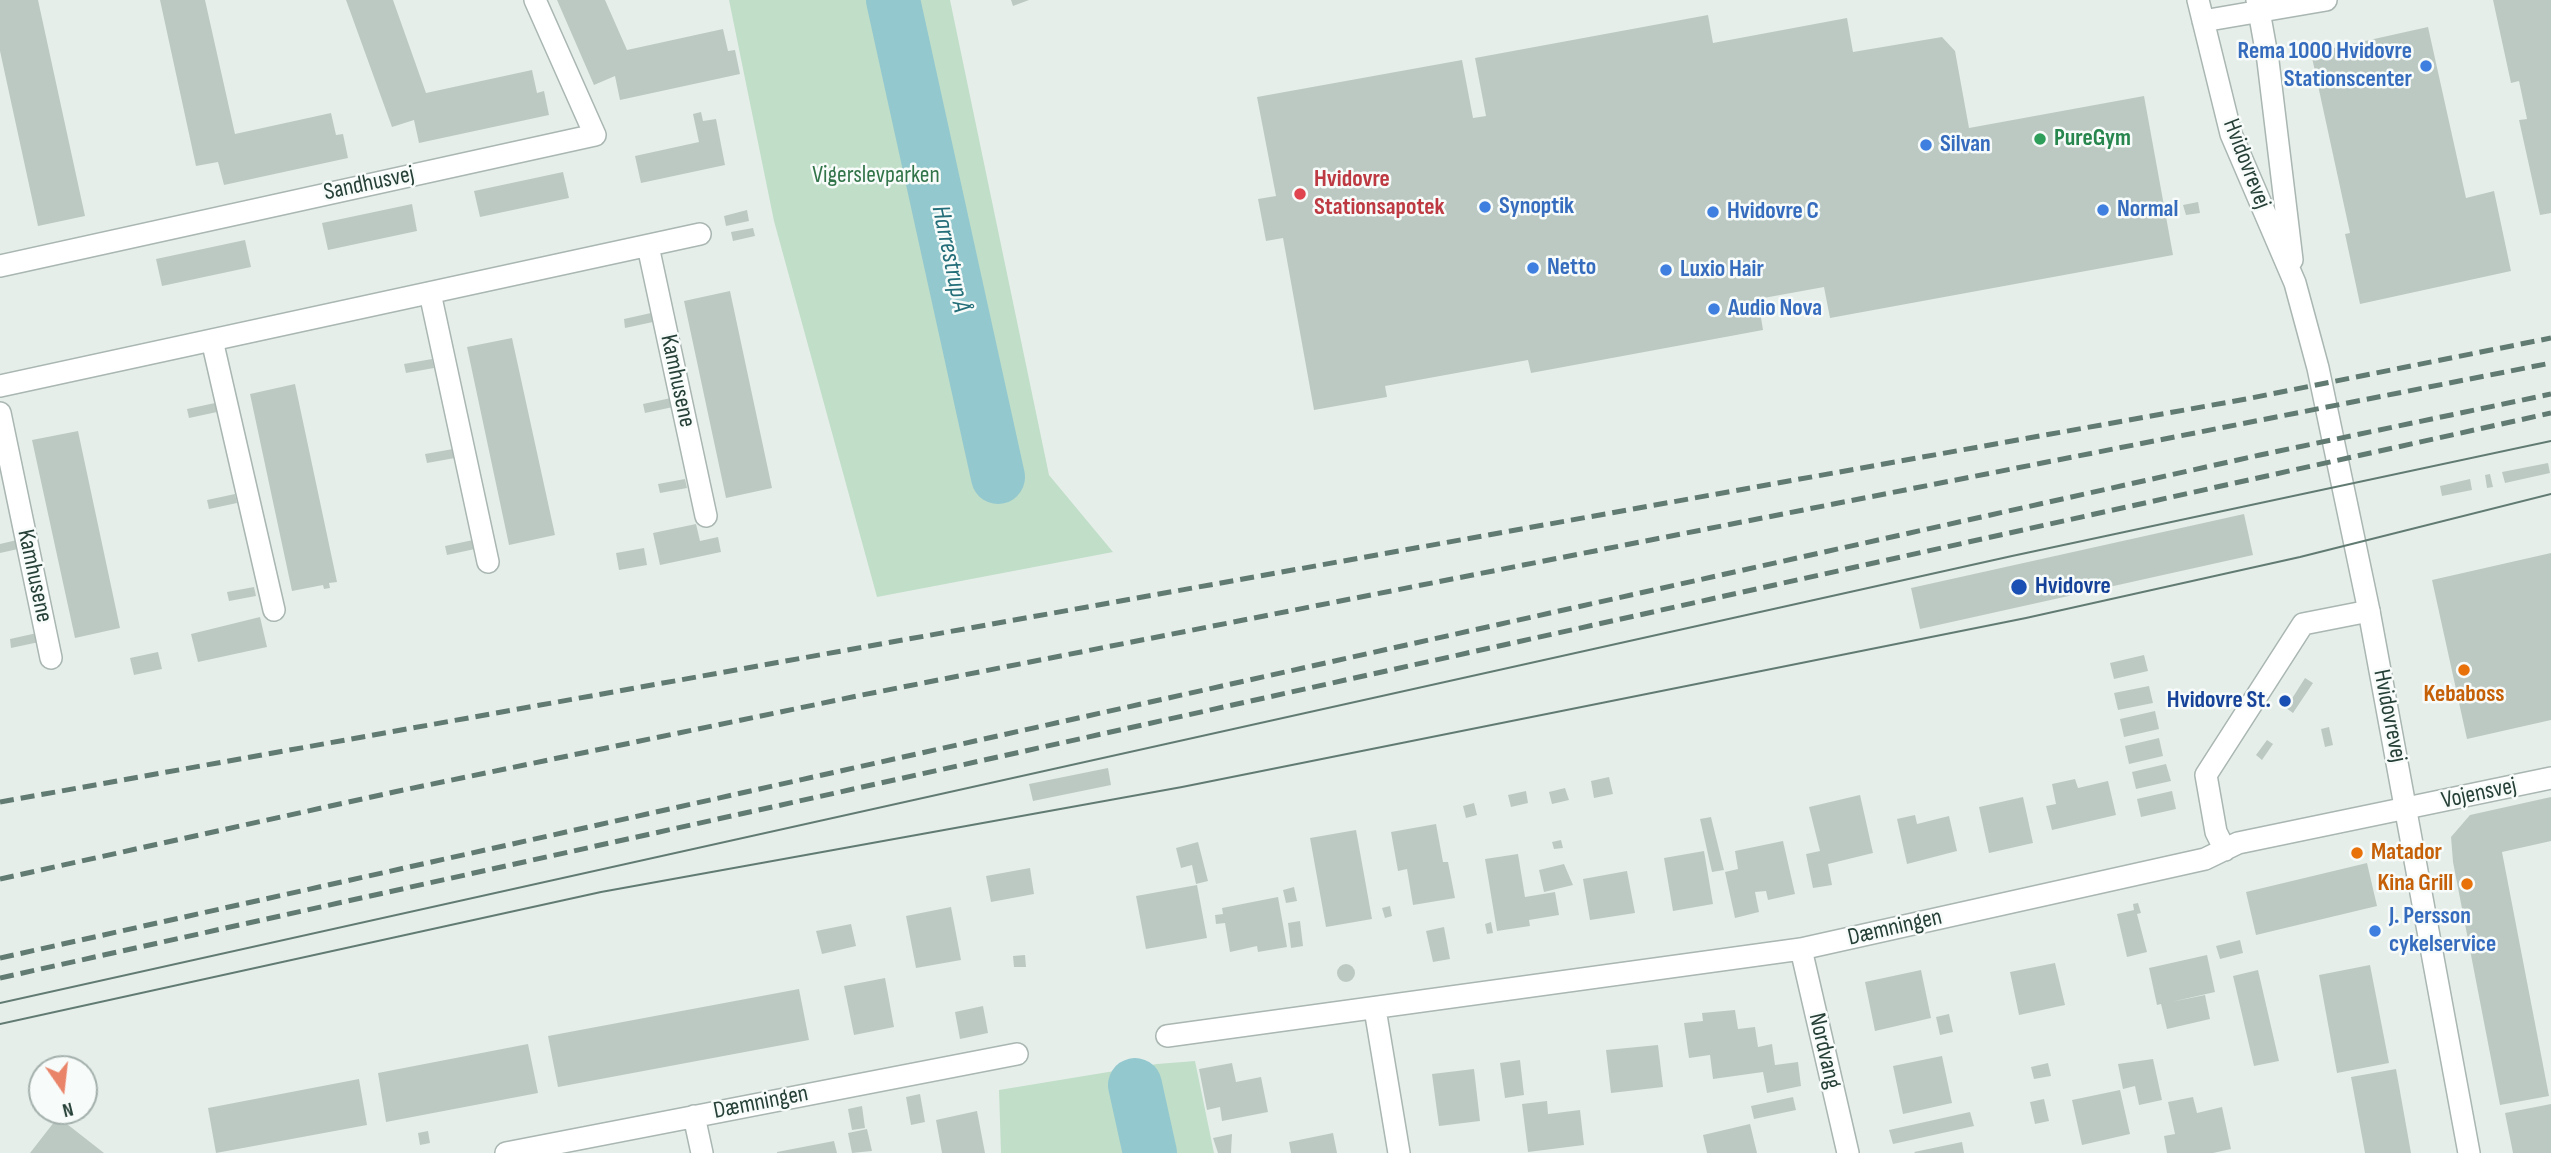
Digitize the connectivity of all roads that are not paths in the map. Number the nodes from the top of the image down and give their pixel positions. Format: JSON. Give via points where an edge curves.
{"nodes":[{"id":1,"x":535,"y":0,"type":"edge"},
{"id":2,"x":2326,"y":0,"type":"edge"},
{"id":3,"x":2258,"y":6,"type":"edge"},
{"id":4,"x":2200,"y":10,"type":"edge"},
{"id":5,"x":700,"y":234,"type":"dead end"},
{"id":6,"x":648,"y":246,"type":"junction"},
{"id":7,"x":0,"y":266,"type":"edge"},
{"id":8,"x":2295,"y":283,"type":"junction"},
{"id":9,"x":430,"y":293,"type":"junction"},
{"id":10,"x":212,"y":340,"type":"junction"},
{"id":11,"x":0,"y":386,"type":"edge"},
{"id":12,"x":0,"y":413,"type":"edge"},
{"id":13,"x":706,"y":516,"type":"dead end"},
{"id":14,"x":488,"y":562,"type":"dead end"},
{"id":15,"x":274,"y":610,"type":"dead end"},
{"id":16,"x":2369,"y":611,"type":"junction"},
{"id":17,"x":51,"y":658,"type":"dead end"},
{"id":18,"x":2551,"y":778,"type":"edge"},
{"id":19,"x":2407,"y":809,"type":"junction"},
{"id":20,"x":2225,"y":850,"type":"junction"},
{"id":21,"x":1801,"y":949,"type":"junction"},
{"id":22,"x":1375,"y":1009,"type":"junction"},
{"id":23,"x":1167,"y":1037,"type":"dead end"},
{"id":24,"x":1017,"y":1054,"type":"dead end"},
{"id":25,"x":694,"y":1116,"type":"junction"},
{"id":26,"x":506,"y":1153,"type":"edge"},
{"id":27,"x":702,"y":1153,"type":"edge"},
{"id":28,"x":1399,"y":1153,"type":"edge"},
{"id":29,"x":1847,"y":1153,"type":"edge"},
{"id":30,"x":2469,"y":1153,"type":"edge"}],
"edges":[{"from":1,"to":7,"type":"street","name":"Sandhusvej","via":[[595,135]]},
{"from":2,"to":3,"type":"street"},
{"from":3,"to":4,"type":"street"},
{"from":3,"to":8,"type":"street","name":"Hvidovrevej"},
{"from":4,"to":8,"type":"street","name":"Hvidovrevej","via":[[2231,134]]},
{"from":5,"to":6,"type":"street"},
{"from":6,"to":9,"type":"street"},
{"from":6,"to":13,"type":"street","name":"Kamhusene"},
{"from":8,"to":16,"type":"street","name":"Hvidovrevej","via":[[2316,357]]},
{"from":9,"to":10,"type":"street"},
{"from":9,"to":14,"type":"street"},
{"from":10,"to":11,"type":"street"},
{"from":10,"to":15,"type":"street"},
{"from":12,"to":17,"type":"street","name":"Kamhusene"},
{"from":16,"to":19,"type":"street","name":"Hvidovrevej"},
{"from":16,"to":20,"type":"street","via":[[2303,624],[2206,775],[2216,832]]},
{"from":18,"to":19,"type":"street","name":"Vojensvej"},
{"from":19,"to":20,"type":"street","name":"Dæmningen","via":[[2238,843]]},
{"from":19,"to":30,"type":"street","name":"Hvidovrevej"},
{"from":20,"to":21,"type":"street","name":"Dæmningen","via":[[2205,859]]},
{"from":21,"to":22,"type":"street","name":"Dæmningen"},
{"from":21,"to":29,"type":"street","name":"Nordvang"},
{"from":22,"to":23,"type":"street","name":"Dæmningen"},
{"from":22,"to":28,"type":"street"},
{"from":24,"to":25,"type":"street","name":"Dæmningen"},
{"from":25,"to":26,"type":"street","name":"Dæmningen"},
{"from":25,"to":27,"type":"street"}]}
